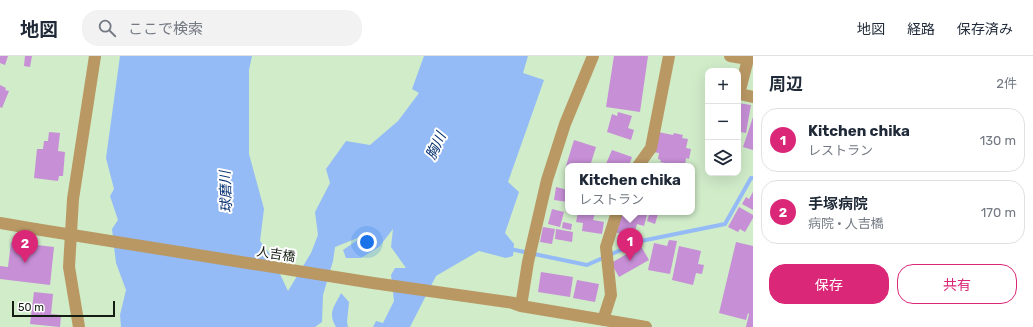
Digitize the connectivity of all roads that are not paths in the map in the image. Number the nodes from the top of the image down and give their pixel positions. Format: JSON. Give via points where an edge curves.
{"nodes":[{"id":1,"x":95,"y":56,"type":"edge"},
{"id":2,"x":593,"y":56,"type":"edge"},
{"id":3,"x":669,"y":56,"type":"edge"},
{"id":4,"x":730,"y":56,"type":"edge"},
{"id":5,"x":753,"y":97,"type":"edge"},
{"id":6,"x":640,"y":163,"type":"edge"},
{"id":7,"x":616,"y":215,"type":"edge"},
{"id":8,"x":0,"y":223,"type":"edge"},
{"id":9,"x":518,"y":305,"type":"junction"},
{"id":10,"x":603,"y":320,"type":"junction"},
{"id":11,"x":584,"y":322,"type":"edge"},
{"id":12,"x":79,"y":327,"type":"edge"},
{"id":13,"x":646,"y":327,"type":"edge"}],
"edges":[{"from":1,"to":12,"type":"street","via":[[72,199],[69,267]]},
{"from":2,"to":9,"type":"street","via":[[565,124],[547,180]]},
{"from":3,"to":6,"type":"street","via":[[651,148]]},
{"from":4,"to":5,"type":"street","via":[[748,59],[739,94]]},
{"from":7,"to":10,"type":"street","via":[[606,247],[611,295]]},
{"from":8,"to":9,"type":"street","name":"人吉橋","bridge":true},
{"from":9,"to":11,"type":"street","name":"人吉橋"},
{"from":10,"to":11,"type":"street","name":"人吉橋"},
{"from":10,"to":13,"type":"street","name":"人吉橋"}]}
